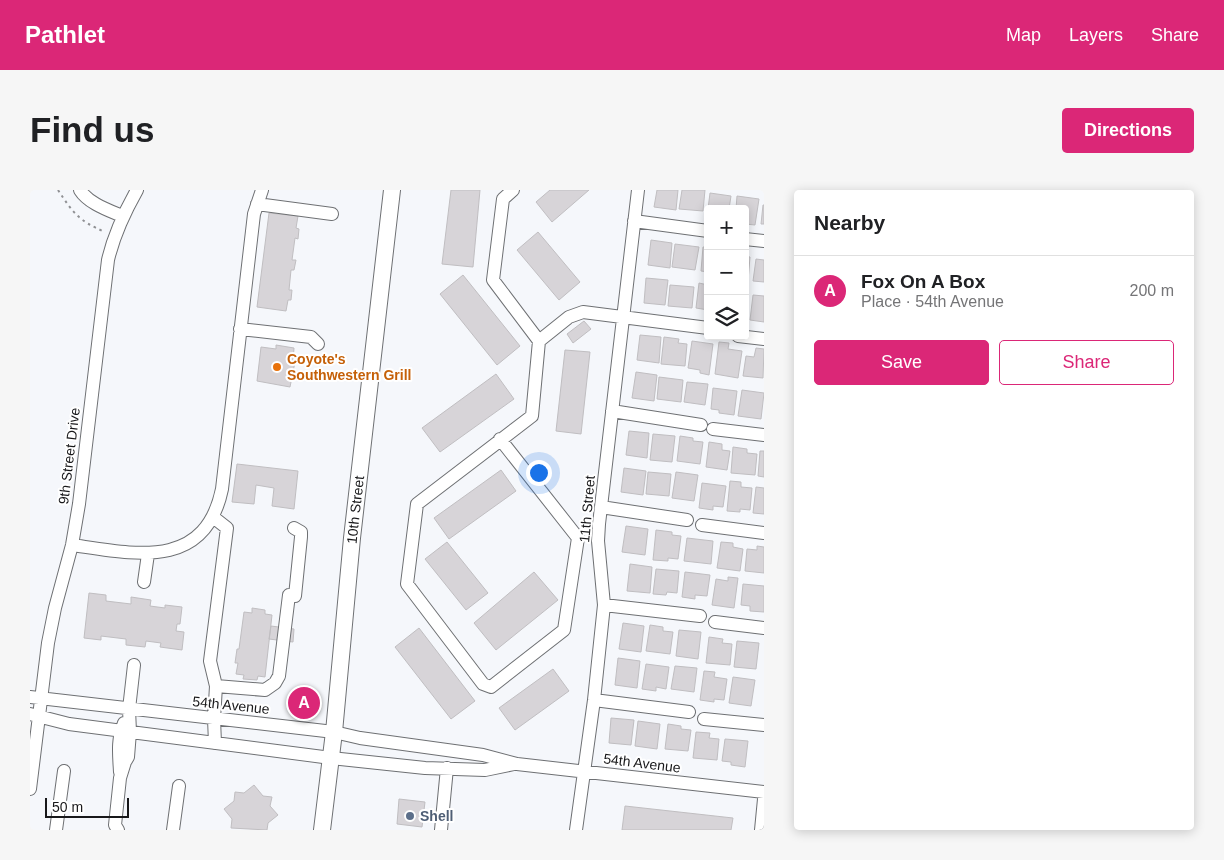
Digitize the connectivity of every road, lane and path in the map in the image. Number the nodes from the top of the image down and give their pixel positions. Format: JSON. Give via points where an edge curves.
{"nodes":[{"id":1,"x":58,"y":190,"type":"edge"},
{"id":2,"x":80,"y":190,"type":"edge"},
{"id":3,"x":136,"y":190,"type":"edge"},
{"id":4,"x":262,"y":190,"type":"edge"},
{"id":5,"x":513,"y":190,"type":"edge"},
{"id":6,"x":638,"y":190,"type":"edge"},
{"id":7,"x":391,"y":192,"type":"edge"},
{"id":8,"x":257,"y":204,"type":"junction"},
{"id":9,"x":332,"y":214,"type":"dead end"},
{"id":10,"x":122,"y":216,"type":"junction"},
{"id":11,"x":634,"y":221,"type":"junction"},
{"id":12,"x":704,"y":230,"type":"edge"},
{"id":13,"x":114,"y":236,"type":"junction"},
{"id":14,"x":749,"y":240,"type":"edge"},
{"id":15,"x":764,"y":242,"type":"edge"},
{"id":16,"x":623,"y":317,"type":"junction"},
{"id":17,"x":704,"y":327,"type":"edge"},
{"id":18,"x":240,"y":329,"type":"junction"},
{"id":19,"x":749,"y":337,"type":"edge"},
{"id":20,"x":764,"y":339,"type":"edge"},
{"id":21,"x":539,"y":341,"type":"junction"},
{"id":22,"x":318,"y":344,"type":"dead end"},
{"id":23,"x":612,"y":411,"type":"junction"},
{"id":24,"x":764,"y":435,"type":"edge"},
{"id":25,"x":500,"y":439,"type":"junction"},
{"id":26,"x":601,"y":507,"type":"junction"},
{"id":27,"x":213,"y":517,"type":"junction"},
{"id":28,"x":687,"y":520,"type":"dead end"},
{"id":29,"x":702,"y":525,"type":"dead end"},
{"id":30,"x":294,"y":528,"type":"dead end"},
{"id":31,"x":764,"y":533,"type":"edge"},
{"id":32,"x":578,"y":538,"type":"junction"},
{"id":33,"x":598,"y":541,"type":"junction"},
{"id":34,"x":72,"y":545,"type":"junction"},
{"id":35,"x":148,"y":554,"type":"junction"},
{"id":36,"x":144,"y":582,"type":"dead end"},
{"id":37,"x":604,"y":605,"type":"junction"},
{"id":38,"x":700,"y":616,"type":"dead end"},
{"id":39,"x":715,"y":622,"type":"dead end"},
{"id":40,"x":764,"y":628,"type":"edge"},
{"id":41,"x":134,"y":665,"type":"dead end"},
{"id":42,"x":216,"y":686,"type":"junction"},
{"id":43,"x":36,"y":698,"type":"edge"},
{"id":44,"x":594,"y":700,"type":"junction"},
{"id":45,"x":129,"y":709,"type":"junction"},
{"id":46,"x":689,"y":712,"type":"dead end"},
{"id":47,"x":35,"y":716,"type":"edge"},
{"id":48,"x":214,"y":719,"type":"junction"},
{"id":49,"x":704,"y":719,"type":"dead end"},
{"id":50,"x":764,"y":725,"type":"edge"},
{"id":51,"x":126,"y":731,"type":"junction"},
{"id":52,"x":334,"y":732,"type":"junction"},
{"id":53,"x":215,"y":743,"type":"junction"},
{"id":54,"x":331,"y":758,"type":"junction"},
{"id":55,"x":517,"y":764,"type":"junction"},
{"id":56,"x":447,"y":768,"type":"junction"},
{"id":57,"x":31,"y":769,"type":"edge"},
{"id":58,"x":64,"y":771,"type":"dead end"},
{"id":59,"x":584,"y":771,"type":"junction"},
{"id":60,"x":179,"y":786,"type":"dead end"},
{"id":61,"x":30,"y":789,"type":"edge"},
{"id":62,"x":764,"y":792,"type":"edge"},
{"id":63,"x":764,"y":799,"type":"edge"},
{"id":64,"x":114,"y":828,"type":"edge"},
{"id":65,"x":56,"y":830,"type":"edge"},
{"id":66,"x":173,"y":830,"type":"edge"},
{"id":67,"x":322,"y":830,"type":"edge"},
{"id":68,"x":441,"y":830,"type":"edge"},
{"id":69,"x":576,"y":830,"type":"edge"},
{"id":70,"x":761,"y":830,"type":"edge"}],
"edges":[{"from":1,"to":13,"type":"path","via":[[80,219]]},
{"from":2,"to":10,"type":"street","via":[[101,207]]},
{"from":3,"to":10,"type":"street","name":"9th Street Drive"},
{"from":4,"to":8,"type":"street"},
{"from":5,"to":21,"type":"street","via":[[502,199],[492,280]]},
{"from":6,"to":11,"type":"street","name":"11th Street"},
{"from":7,"to":52,"type":"main road","name":"10th Street"},
{"from":8,"to":9,"type":"street"},
{"from":8,"to":18,"type":"street"},
{"from":10,"to":13,"type":"street","name":"9th Street Drive"},
{"from":11,"to":12,"type":"street"},
{"from":11,"to":16,"type":"street","name":"11th Street"},
{"from":13,"to":34,"type":"street","name":"9th Street Drive","via":[[108,260]]},
{"from":14,"to":15,"type":"street"},
{"from":16,"to":17,"type":"street"},
{"from":16,"to":21,"type":"street","via":[[576,313]]},
{"from":16,"to":23,"type":"street","name":"11th Street"},
{"from":18,"to":22,"type":"street","via":[[311,337]]},
{"from":18,"to":27,"type":"street","via":[[222,489]]},
{"from":19,"to":20,"type":"street"},
{"from":21,"to":25,"type":"street","via":[[532,416]]},
{"from":23,"to":24,"type":"street"},
{"from":23,"to":26,"type":"street","name":"11th Street"},
{"from":25,"to":32,"type":"street"},
{"from":25,"to":32,"type":"street","via":[[417,504],[407,584],[483,684],[491,686],[564,630]]},
{"from":26,"to":28,"type":"street"},
{"from":26,"to":33,"type":"street","name":"11th Street"},
{"from":27,"to":35,"type":"street","via":[[202,531],[179,548]]},
{"from":27,"to":42,"type":"street","via":[[227,528],[210,661]]},
{"from":29,"to":31,"type":"street"},
{"from":30,"to":42,"type":"street","via":[[301,532],[301,537],[279,676],[266,690]]},
{"from":32,"to":33,"type":"street"},
{"from":33,"to":37,"type":"street","name":"11th Street"},
{"from":34,"to":35,"type":"street"},
{"from":34,"to":43,"type":"street","name":"9th Street Drive"},
{"from":35,"to":36,"type":"street"},
{"from":37,"to":38,"type":"street"},
{"from":37,"to":44,"type":"street","name":"11th Street"},
{"from":39,"to":40,"type":"street"},
{"from":41,"to":45,"type":"street"},
{"from":42,"to":48,"type":"street"},
{"from":43,"to":45,"type":"street","name":"54th Avenue"},
{"from":43,"to":47,"type":"street","name":"9th Street Drive"},
{"from":44,"to":46,"type":"street"},
{"from":44,"to":59,"type":"street","name":"11th Street"},
{"from":45,"to":48,"type":"street","name":"54th Avenue"},
{"from":45,"to":51,"type":"street"},
{"from":47,"to":51,"type":"street","name":"54th Avenue","via":[[68,724]]},
{"from":47,"to":57,"type":"street","name":"9th Street Drive"},
{"from":48,"to":52,"type":"street","name":"54th Avenue"},
{"from":48,"to":53,"type":"street"},
{"from":49,"to":50,"type":"street"},
{"from":51,"to":53,"type":"street","name":"54th Avenue"},
{"from":51,"to":64,"type":"street","via":[[118,756],[120,778]]},
{"from":52,"to":54,"type":"main road","name":"10th Street"},
{"from":52,"to":55,"type":"street","name":"54th Avenue","via":[[483,755]]},
{"from":53,"to":54,"type":"street","name":"54th Avenue"},
{"from":54,"to":56,"type":"street","name":"54th Avenue"},
{"from":54,"to":67,"type":"main road","name":"10th Street"},
{"from":55,"to":56,"type":"street","name":"54th Avenue","via":[[485,770]]},
{"from":55,"to":59,"type":"street","name":"54th Avenue"},
{"from":56,"to":68,"type":"street"},
{"from":57,"to":61,"type":"street","name":"9th Street Drive"},
{"from":58,"to":65,"type":"street"},
{"from":59,"to":62,"type":"street","name":"54th Avenue"},
{"from":59,"to":69,"type":"street","name":"11th Street"},
{"from":60,"to":66,"type":"street"},
{"from":63,"to":70,"type":"street"}]}
